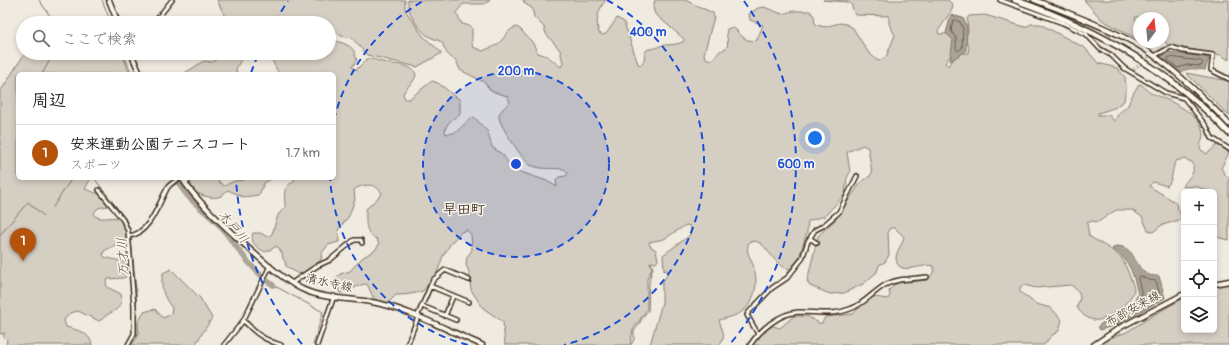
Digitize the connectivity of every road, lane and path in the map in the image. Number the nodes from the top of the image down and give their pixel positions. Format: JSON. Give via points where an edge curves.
{"nodes":[{"id":1,"x":109,"y":0,"type":"edge"},
{"id":2,"x":172,"y":0,"type":"edge"},
{"id":3,"x":1000,"y":0,"type":"edge"},
{"id":4,"x":1015,"y":0,"type":"edge"},
{"id":5,"x":1034,"y":0,"type":"edge"},
{"id":6,"x":115,"y":16,"type":"edge"},
{"id":7,"x":159,"y":16,"type":"edge"},
{"id":8,"x":1152,"y":56,"type":"junction"},
{"id":9,"x":134,"y":60,"type":"edge"},
{"id":10,"x":139,"y":72,"type":"edge"},
{"id":11,"x":1229,"y":79,"type":"edge"},
{"id":12,"x":1229,"y":124,"type":"edge"},
{"id":13,"x":1229,"y":133,"type":"edge"},
{"id":14,"x":1229,"y":149,"type":"edge"},
{"id":15,"x":857,"y":176,"type":"dead end"},
{"id":16,"x":179,"y":180,"type":"edge"},
{"id":17,"x":183,"y":180,"type":"edge"},
{"id":18,"x":188,"y":180,"type":"edge"},
{"id":19,"x":186,"y":185,"type":"junction"},
{"id":20,"x":99,"y":190,"type":"dead end"},
{"id":21,"x":129,"y":236,"type":"junction"},
{"id":22,"x":349,"y":236,"type":"dead end"},
{"id":23,"x":361,"y":239,"type":"dead end"},
{"id":24,"x":354,"y":240,"type":"junction"},
{"id":25,"x":808,"y":240,"type":"junction"},
{"id":26,"x":817,"y":243,"type":"dead end"},
{"id":27,"x":270,"y":266,"type":"junction"},
{"id":28,"x":927,"y":277,"type":"dead end"},
{"id":29,"x":469,"y":280,"type":"dead end"},
{"id":30,"x":1229,"y":281,"type":"edge"},
{"id":31,"x":292,"y":283,"type":"junction"},
{"id":32,"x":1217,"y":283,"type":"edge"},
{"id":33,"x":430,"y":286,"type":"junction"},
{"id":34,"x":334,"y":296,"type":"junction"},
{"id":35,"x":453,"y":296,"type":"junction"},
{"id":36,"x":1181,"y":296,"type":"edge"},
{"id":37,"x":468,"y":302,"type":"dead end"},
{"id":38,"x":422,"y":306,"type":"junction"},
{"id":39,"x":445,"y":316,"type":"junction"},
{"id":40,"x":417,"y":317,"type":"junction"},
{"id":41,"x":456,"y":320,"type":"dead end"},
{"id":42,"x":243,"y":321,"type":"junction"},
{"id":43,"x":758,"y":334,"type":"junction"},
{"id":44,"x":128,"y":345,"type":"edge"},
{"id":45,"x":224,"y":345,"type":"edge"},
{"id":46,"x":281,"y":345,"type":"edge"},
{"id":47,"x":317,"y":345,"type":"edge"},
{"id":48,"x":407,"y":345,"type":"edge"},
{"id":49,"x":482,"y":345,"type":"edge"},
{"id":50,"x":750,"y":345,"type":"edge"},
{"id":51,"x":1094,"y":345,"type":"edge"}],
"edges":[{"from":1,"to":6,"type":"main road"},
{"from":2,"to":7,"type":"street"},
{"from":3,"to":14,"type":"street","via":[[1086,34],[1100,49],[1132,71],[1166,93],[1184,98],[1207,127],[1212,138]]},
{"from":4,"to":13,"type":"highway","via":[[1080,26],[1129,52],[1186,92]]},
{"from":5,"to":8,"type":"main road","via":[[1129,40]]},
{"from":8,"to":11,"type":"street","via":[[1171,47],[1213,55],[1211,70]]},
{"from":8,"to":12,"type":"main road"},
{"from":9,"to":10,"type":"main road"},
{"from":15,"to":25,"type":"street","via":[[839,212],[815,230]]},
{"from":16,"to":21,"type":"street","via":[[168,187],[148,223],[137,234]]},
{"from":17,"to":19,"type":"main road","name":"清水寺線"},
{"from":18,"to":19,"type":"street"},
{"from":19,"to":27,"type":"main road","name":"清水寺線","via":[[204,206]]},
{"from":20,"to":21,"type":"street","via":[[126,224]]},
{"from":21,"to":44,"type":"street","via":[[134,334]]},
{"from":22,"to":24,"type":"street"},
{"from":23,"to":24,"type":"street"},
{"from":24,"to":31,"type":"street","via":[[330,260]]},
{"from":25,"to":26,"type":"street"},
{"from":25,"to":43,"type":"street","via":[[802,259],[787,278],[772,288],[747,315]]},
{"from":27,"to":31,"type":"main road","name":"清水寺線"},
{"from":27,"to":42,"type":"street"},
{"from":28,"to":43,"type":"street","via":[[886,284],[852,309],[838,313],[797,312],[784,315]]},
{"from":29,"to":33,"type":"street","via":[[445,270],[432,280]]},
{"from":30,"to":32,"type":"main road"},
{"from":31,"to":34,"type":"main road","name":"清水寺線","via":[[306,291]]},
{"from":33,"to":35,"type":"street"},
{"from":33,"to":38,"type":"street"},
{"from":34,"to":40,"type":"main road","name":"清水寺線","via":[[382,304]]},
{"from":34,"to":47,"type":"street"},
{"from":35,"to":37,"type":"street"},
{"from":35,"to":39,"type":"street"},
{"from":36,"to":51,"type":"main road","name":"布部安来線","via":[[1121,327]]},
{"from":38,"to":39,"type":"street"},
{"from":38,"to":40,"type":"street"},
{"from":39,"to":41,"type":"street"},
{"from":40,"to":48,"type":"street"},
{"from":40,"to":49,"type":"main road","name":"清水寺線"},
{"from":42,"to":45,"type":"street"},
{"from":42,"to":46,"type":"street","via":[[273,343]]},
{"from":43,"to":50,"type":"street"}]}
